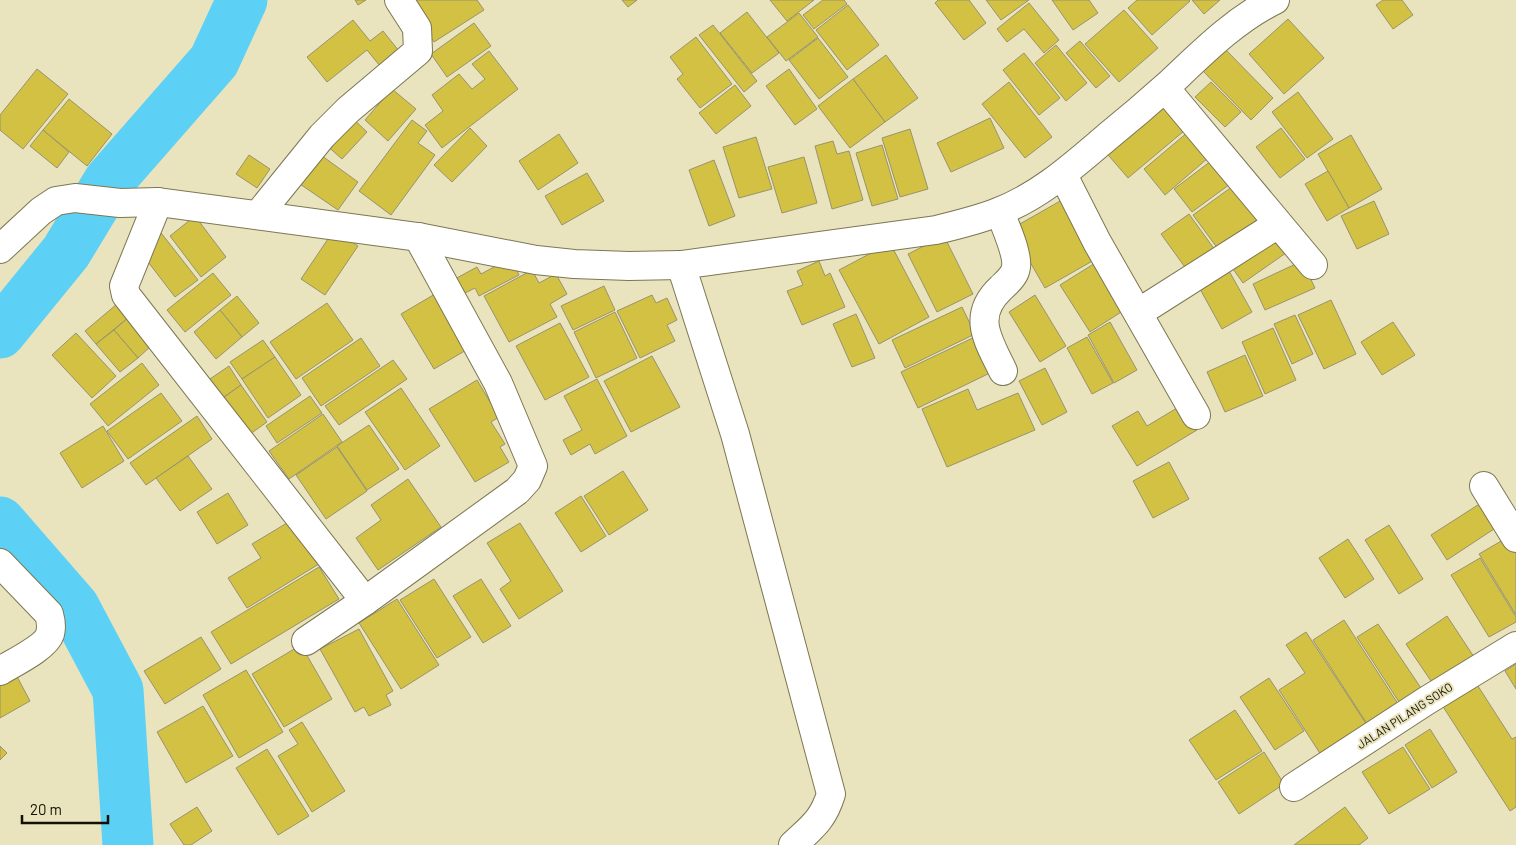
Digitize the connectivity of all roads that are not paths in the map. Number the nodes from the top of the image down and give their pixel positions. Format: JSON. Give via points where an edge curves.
{"nodes":[{"id":1,"x":399,"y":0,"type":"edge"},
{"id":2,"x":1264,"y":2,"type":"edge"},
{"id":3,"x":1165,"y":88,"type":"junction"},
{"id":4,"x":1063,"y":174,"type":"junction"},
{"id":5,"x":158,"y":202,"type":"junction"},
{"id":6,"x":1000,"y":212,"type":"junction"},
{"id":7,"x":258,"y":215,"type":"junction"},
{"id":8,"x":1278,"y":224,"type":"junction"},
{"id":9,"x":418,"y":237,"type":"junction"},
{"id":10,"x":0,"y":249,"type":"edge"},
{"id":11,"x":681,"y":265,"type":"junction"},
{"id":12,"x":1313,"y":265,"type":"dead end"},
{"id":13,"x":1138,"y":313,"type":"junction"},
{"id":14,"x":1003,"y":371,"type":"dead end"},
{"id":15,"x":1196,"y":415,"type":"dead end"},
{"id":16,"x":1484,"y":486,"type":"dead end"},
{"id":17,"x":1516,"y":538,"type":"edge"},
{"id":18,"x":0,"y":563,"type":"edge"},
{"id":19,"x":365,"y":601,"type":"junction"},
{"id":20,"x":306,"y":641,"type":"dead end"},
{"id":21,"x":1516,"y":646,"type":"edge"},
{"id":22,"x":0,"y":671,"type":"edge"},
{"id":23,"x":1294,"y":787,"type":"dead end"},
{"id":24,"x":793,"y":845,"type":"edge"}],
"edges":[{"from":1,"to":7,"type":"street","via":[[417,28],[418,51],[322,136]]},
{"from":2,"to":3,"type":"street","via":[[1206,49]]},
{"from":3,"to":4,"type":"street"},
{"from":3,"to":8,"type":"street"},
{"from":4,"to":6,"type":"street"},
{"from":4,"to":13,"type":"street","via":[[1096,242]]},
{"from":5,"to":7,"type":"street"},
{"from":5,"to":10,"type":"street","via":[[120,203],[75,198],[56,201],[40,211]]},
{"from":5,"to":19,"type":"street","via":[[124,286],[126,295]]},
{"from":6,"to":11,"type":"street","via":[[936,230]]},
{"from":6,"to":14,"type":"street","via":[[1016,258],[1016,268],[1009,281],[991,298],[983,321]]},
{"from":7,"to":9,"type":"street"},
{"from":8,"to":12,"type":"street"},
{"from":8,"to":13,"type":"street"},
{"from":9,"to":11,"type":"street","via":[[536,260],[629,266]]},
{"from":9,"to":19,"type":"street","via":[[498,383],[533,466],[517,491]]},
{"from":11,"to":24,"type":"street","via":[[735,434],[831,794],[821,818]]},
{"from":13,"to":15,"type":"street"},
{"from":16,"to":17,"type":"street"},
{"from":18,"to":22,"type":"street","via":[[49,614],[52,623],[50,635],[40,646]]},
{"from":19,"to":20,"type":"street"},
{"from":21,"to":23,"type":"street","name":"JALAN PILANG SOKO"}]}
